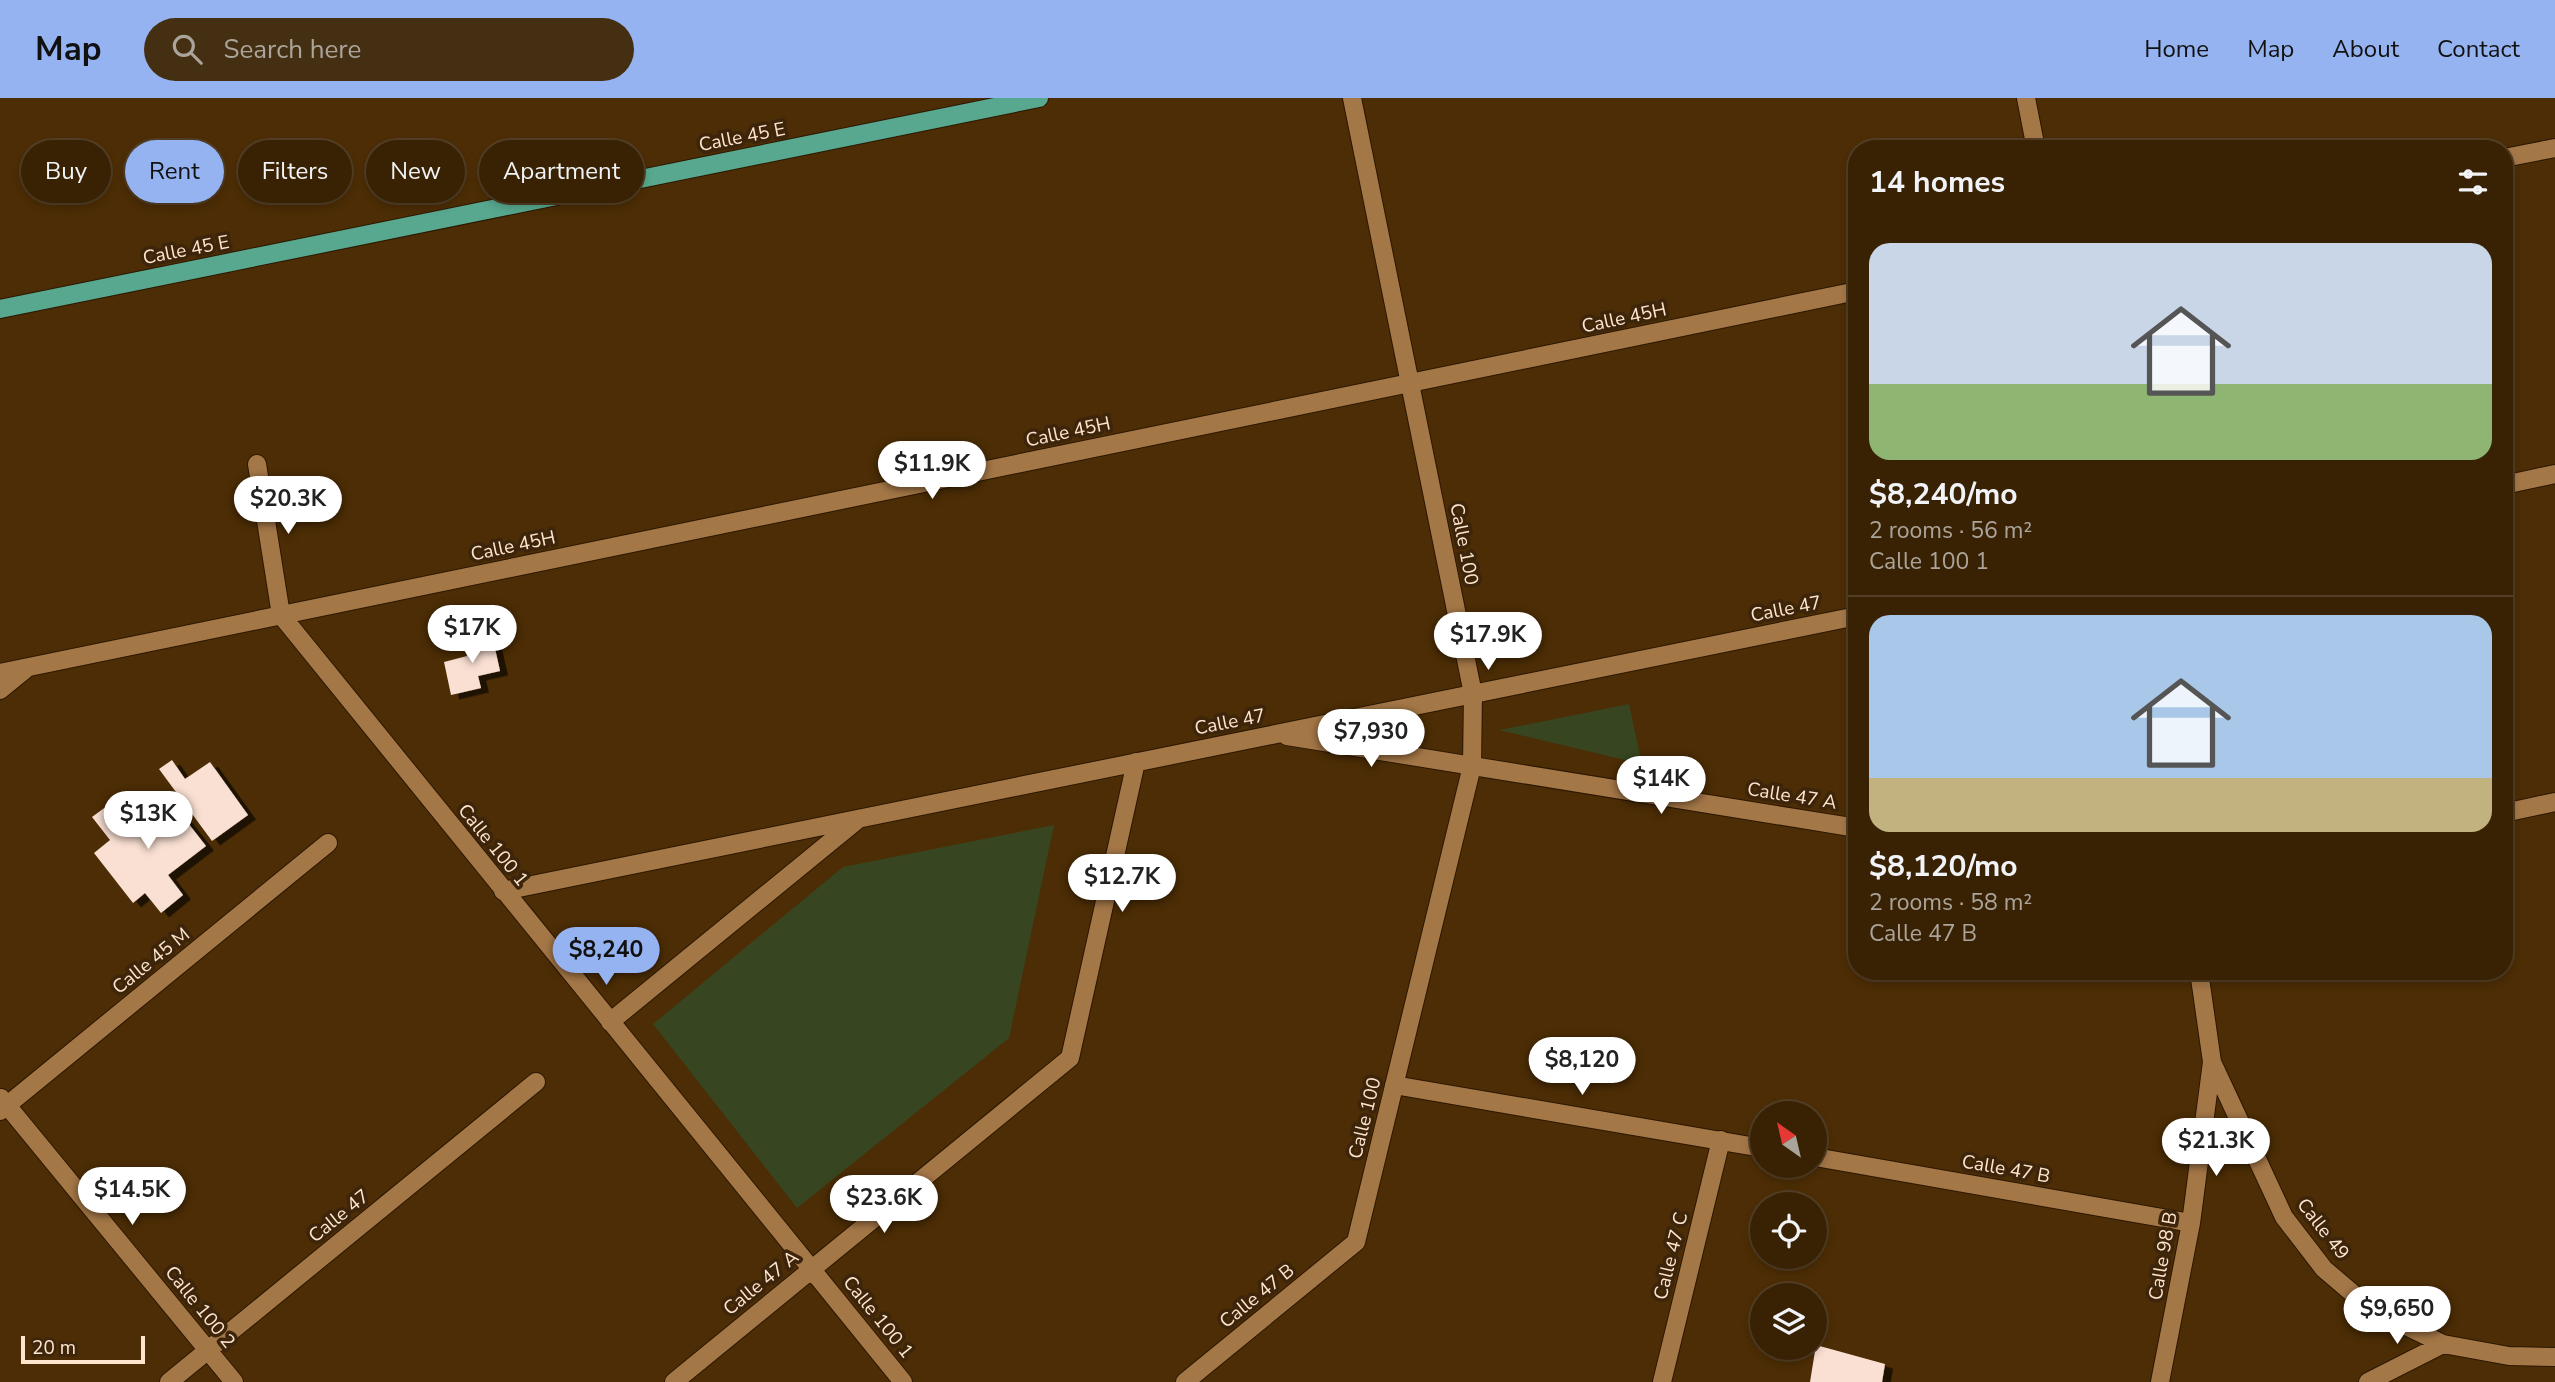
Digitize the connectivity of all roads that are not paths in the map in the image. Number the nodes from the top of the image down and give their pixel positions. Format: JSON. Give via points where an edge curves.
{"nodes":[{"id":1,"x":1039,"y":98,"type":"edge"},
{"id":2,"x":1352,"y":98,"type":"edge"},
{"id":3,"x":2025,"y":98,"type":"edge"},
{"id":4,"x":2034,"y":140,"type":"edge"},
{"id":5,"x":2555,"y":148,"type":"edge"},
{"id":6,"x":2513,"y":156,"type":"edge"},
{"id":7,"x":1848,"y":293,"type":"edge"},
{"id":8,"x":0,"y":309,"type":"edge"},
{"id":9,"x":1410,"y":383,"type":"junction"},
{"id":10,"x":257,"y":464,"type":"dead end"},
{"id":11,"x":2555,"y":474,"type":"edge"},
{"id":12,"x":2513,"y":483,"type":"edge"},
{"id":13,"x":281,"y":615,"type":"junction"},
{"id":14,"x":1848,"y":618,"type":"edge"},
{"id":15,"x":28,"y":667,"type":"junction"},
{"id":16,"x":0,"y":673,"type":"edge"},
{"id":17,"x":0,"y":690,"type":"edge"},
{"id":18,"x":1473,"y":694,"type":"junction"},
{"id":19,"x":1275,"y":734,"type":"junction"},
{"id":20,"x":1136,"y":762,"type":"junction"},
{"id":21,"x":1472,"y":766,"type":"junction"},
{"id":22,"x":2555,"y":802,"type":"edge"},
{"id":23,"x":2513,"y":811,"type":"edge"},
{"id":24,"x":859,"y":819,"type":"junction"},
{"id":25,"x":1848,"y":827,"type":"edge"},
{"id":26,"x":328,"y":843,"type":"dead end"},
{"id":27,"x":503,"y":891,"type":"junction"},
{"id":28,"x":2200,"y":980,"type":"edge"},
{"id":29,"x":610,"y":1022,"type":"junction"},
{"id":30,"x":2212,"y":1062,"type":"junction"},
{"id":31,"x":536,"y":1082,"type":"dead end"},
{"id":32,"x":1394,"y":1085,"type":"junction"},
{"id":33,"x":2,"y":1104,"type":"edge"},
{"id":34,"x":1721,"y":1140,"type":"junction"},
{"id":35,"x":1750,"y":1146,"type":"edge"},
{"id":36,"x":1827,"y":1159,"type":"edge"},
{"id":37,"x":2191,"y":1223,"type":"junction"},
{"id":38,"x":1356,"y":1242,"type":"joint"},
{"id":39,"x":811,"y":1269,"type":"junction"},
{"id":40,"x":2443,"y":1344,"type":"junction"},
{"id":41,"x":208,"y":1350,"type":"junction"},
{"id":42,"x":2555,"y":1357,"type":"edge"},
{"id":43,"x":169,"y":1382,"type":"edge"},
{"id":44,"x":234,"y":1382,"type":"edge"},
{"id":45,"x":674,"y":1382,"type":"edge"},
{"id":46,"x":903,"y":1382,"type":"edge"},
{"id":47,"x":1185,"y":1382,"type":"edge"},
{"id":48,"x":1662,"y":1382,"type":"edge"},
{"id":49,"x":2160,"y":1382,"type":"edge"},
{"id":50,"x":2368,"y":1382,"type":"edge"}],
"edges":[{"from":1,"to":8,"type":"main road","name":"Calle 45 E"},
{"from":2,"to":9,"type":"street","name":"Calle 100"},
{"from":3,"to":4,"type":"street"},
{"from":5,"to":6,"type":"street"},
{"from":7,"to":9,"type":"street","name":"Calle 45H"},
{"from":9,"to":13,"type":"street","name":"Calle 45H"},
{"from":9,"to":18,"type":"street","name":"Calle 100"},
{"from":10,"to":13,"type":"street","name":"Calle 100 1"},
{"from":11,"to":12,"type":"street"},
{"from":13,"to":15,"type":"street","name":"Calle 45H"},
{"from":13,"to":27,"type":"street","name":"Calle 100 1"},
{"from":14,"to":18,"type":"street","name":"Calle 47"},
{"from":15,"to":16,"type":"street","name":"Calle 45H"},
{"from":15,"to":17,"type":"street"},
{"from":18,"to":19,"type":"street","name":"Calle 47"},
{"from":18,"to":21,"type":"street","name":"Calle 100"},
{"from":19,"to":20,"type":"street","name":"Calle 47"},
{"from":19,"to":21,"type":"street","name":"Calle 47 A"},
{"from":20,"to":24,"type":"street","name":"Calle 47"},
{"from":20,"to":39,"type":"street","name":"Calle 47 A","via":[[1070,1058]]},
{"from":21,"to":25,"type":"street","name":"Calle 47 A"},
{"from":21,"to":32,"type":"street","name":"Calle 100"},
{"from":22,"to":23,"type":"street"},
{"from":24,"to":27,"type":"street","name":"Calle 47"},
{"from":24,"to":29,"type":"street","name":"Calle 47"},
{"from":26,"to":33,"type":"street","name":"Calle 45 M"},
{"from":27,"to":29,"type":"street","name":"Calle 100 1"},
{"from":28,"to":30,"type":"street","name":"Calle 98 B"},
{"from":29,"to":39,"type":"street","name":"Calle 100 1"},
{"from":30,"to":37,"type":"street","name":"Calle 98 B"},
{"from":30,"to":40,"type":"street","name":"Calle 49","via":[[2284,1217],[2324,1269],[2371,1309]]},
{"from":31,"to":41,"type":"street","name":"Calle 47"},
{"from":32,"to":34,"type":"street"},
{"from":32,"to":38,"type":"street","name":"Calle 100"},
{"from":33,"to":41,"type":"street","name":"Calle 100 2"},
{"from":34,"to":35,"type":"street"},
{"from":34,"to":48,"type":"street","name":"Calle 47 C"},
{"from":36,"to":37,"type":"street","name":"Calle 47 B"},
{"from":37,"to":49,"type":"street","name":"Calle 98 B"},
{"from":38,"to":47,"type":"street","name":"Calle 47 B"},
{"from":39,"to":45,"type":"street","name":"Calle 47 A"},
{"from":39,"to":46,"type":"street","name":"Calle 100 1"},
{"from":40,"to":42,"type":"street","name":"Calle 49","via":[[2509,1356]]},
{"from":40,"to":50,"type":"street"},
{"from":41,"to":43,"type":"street","name":"Calle 47"},
{"from":41,"to":44,"type":"street","name":"Calle 100 2"}]}
